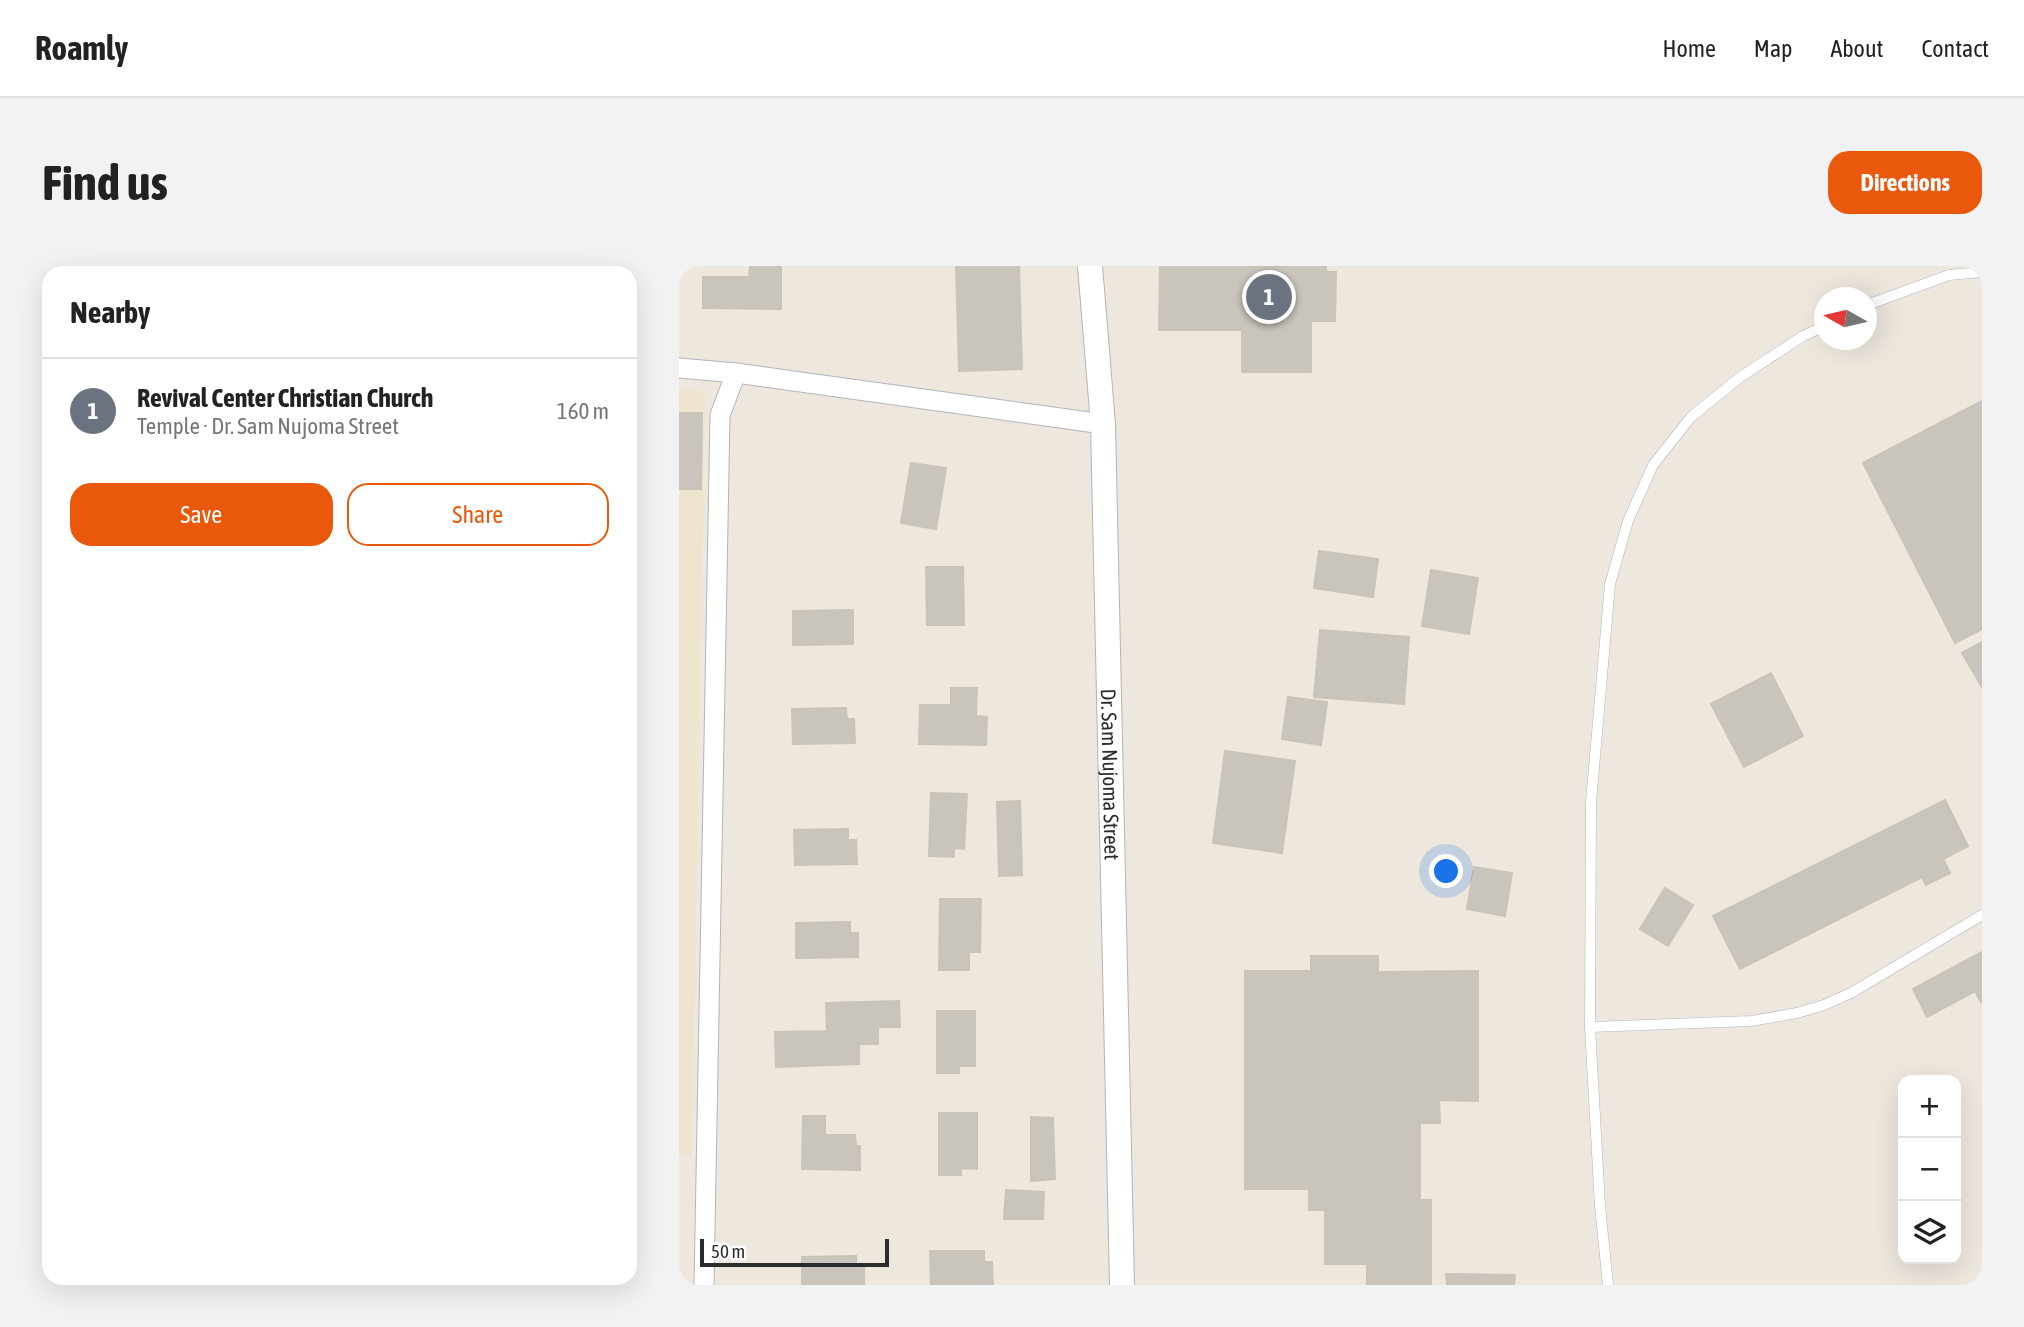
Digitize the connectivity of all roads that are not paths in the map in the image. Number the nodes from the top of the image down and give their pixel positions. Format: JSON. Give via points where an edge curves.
{"nodes":[{"id":1,"x":1090,"y":266,"type":"edge"},
{"id":2,"x":1982,"y":272,"type":"edge"},
{"id":3,"x":1877,"y":301,"type":"edge"},
{"id":4,"x":1814,"y":331,"type":"edge"},
{"id":5,"x":679,"y":368,"type":"edge"},
{"id":6,"x":736,"y":373,"type":"junction"},
{"id":7,"x":1103,"y":424,"type":"junction"},
{"id":8,"x":1982,"y":915,"type":"edge"},
{"id":9,"x":1590,"y":1027,"type":"junction"},
{"id":10,"x":704,"y":1285,"type":"edge"},
{"id":11,"x":1122,"y":1285,"type":"edge"},
{"id":12,"x":1608,"y":1285,"type":"edge"}],
"edges":[{"from":1,"to":7,"type":"street","name":"Dr. Sam Nujoma Street"},
{"from":2,"to":3,"type":"lane","via":[[1949,275]]},
{"from":4,"to":9,"type":"lane","via":[[1739,377],[1691,417],[1653,466],[1628,521],[1610,584],[1591,802]]},
{"from":5,"to":6,"type":"street"},
{"from":6,"to":7,"type":"street"},
{"from":6,"to":10,"type":"street","via":[[720,415]]},
{"from":7,"to":11,"type":"street","name":"Dr. Sam Nujoma Street"},
{"from":8,"to":9,"type":"lane","via":[[1851,993],[1797,1013],[1751,1021]]},
{"from":9,"to":12,"type":"lane"}]}
